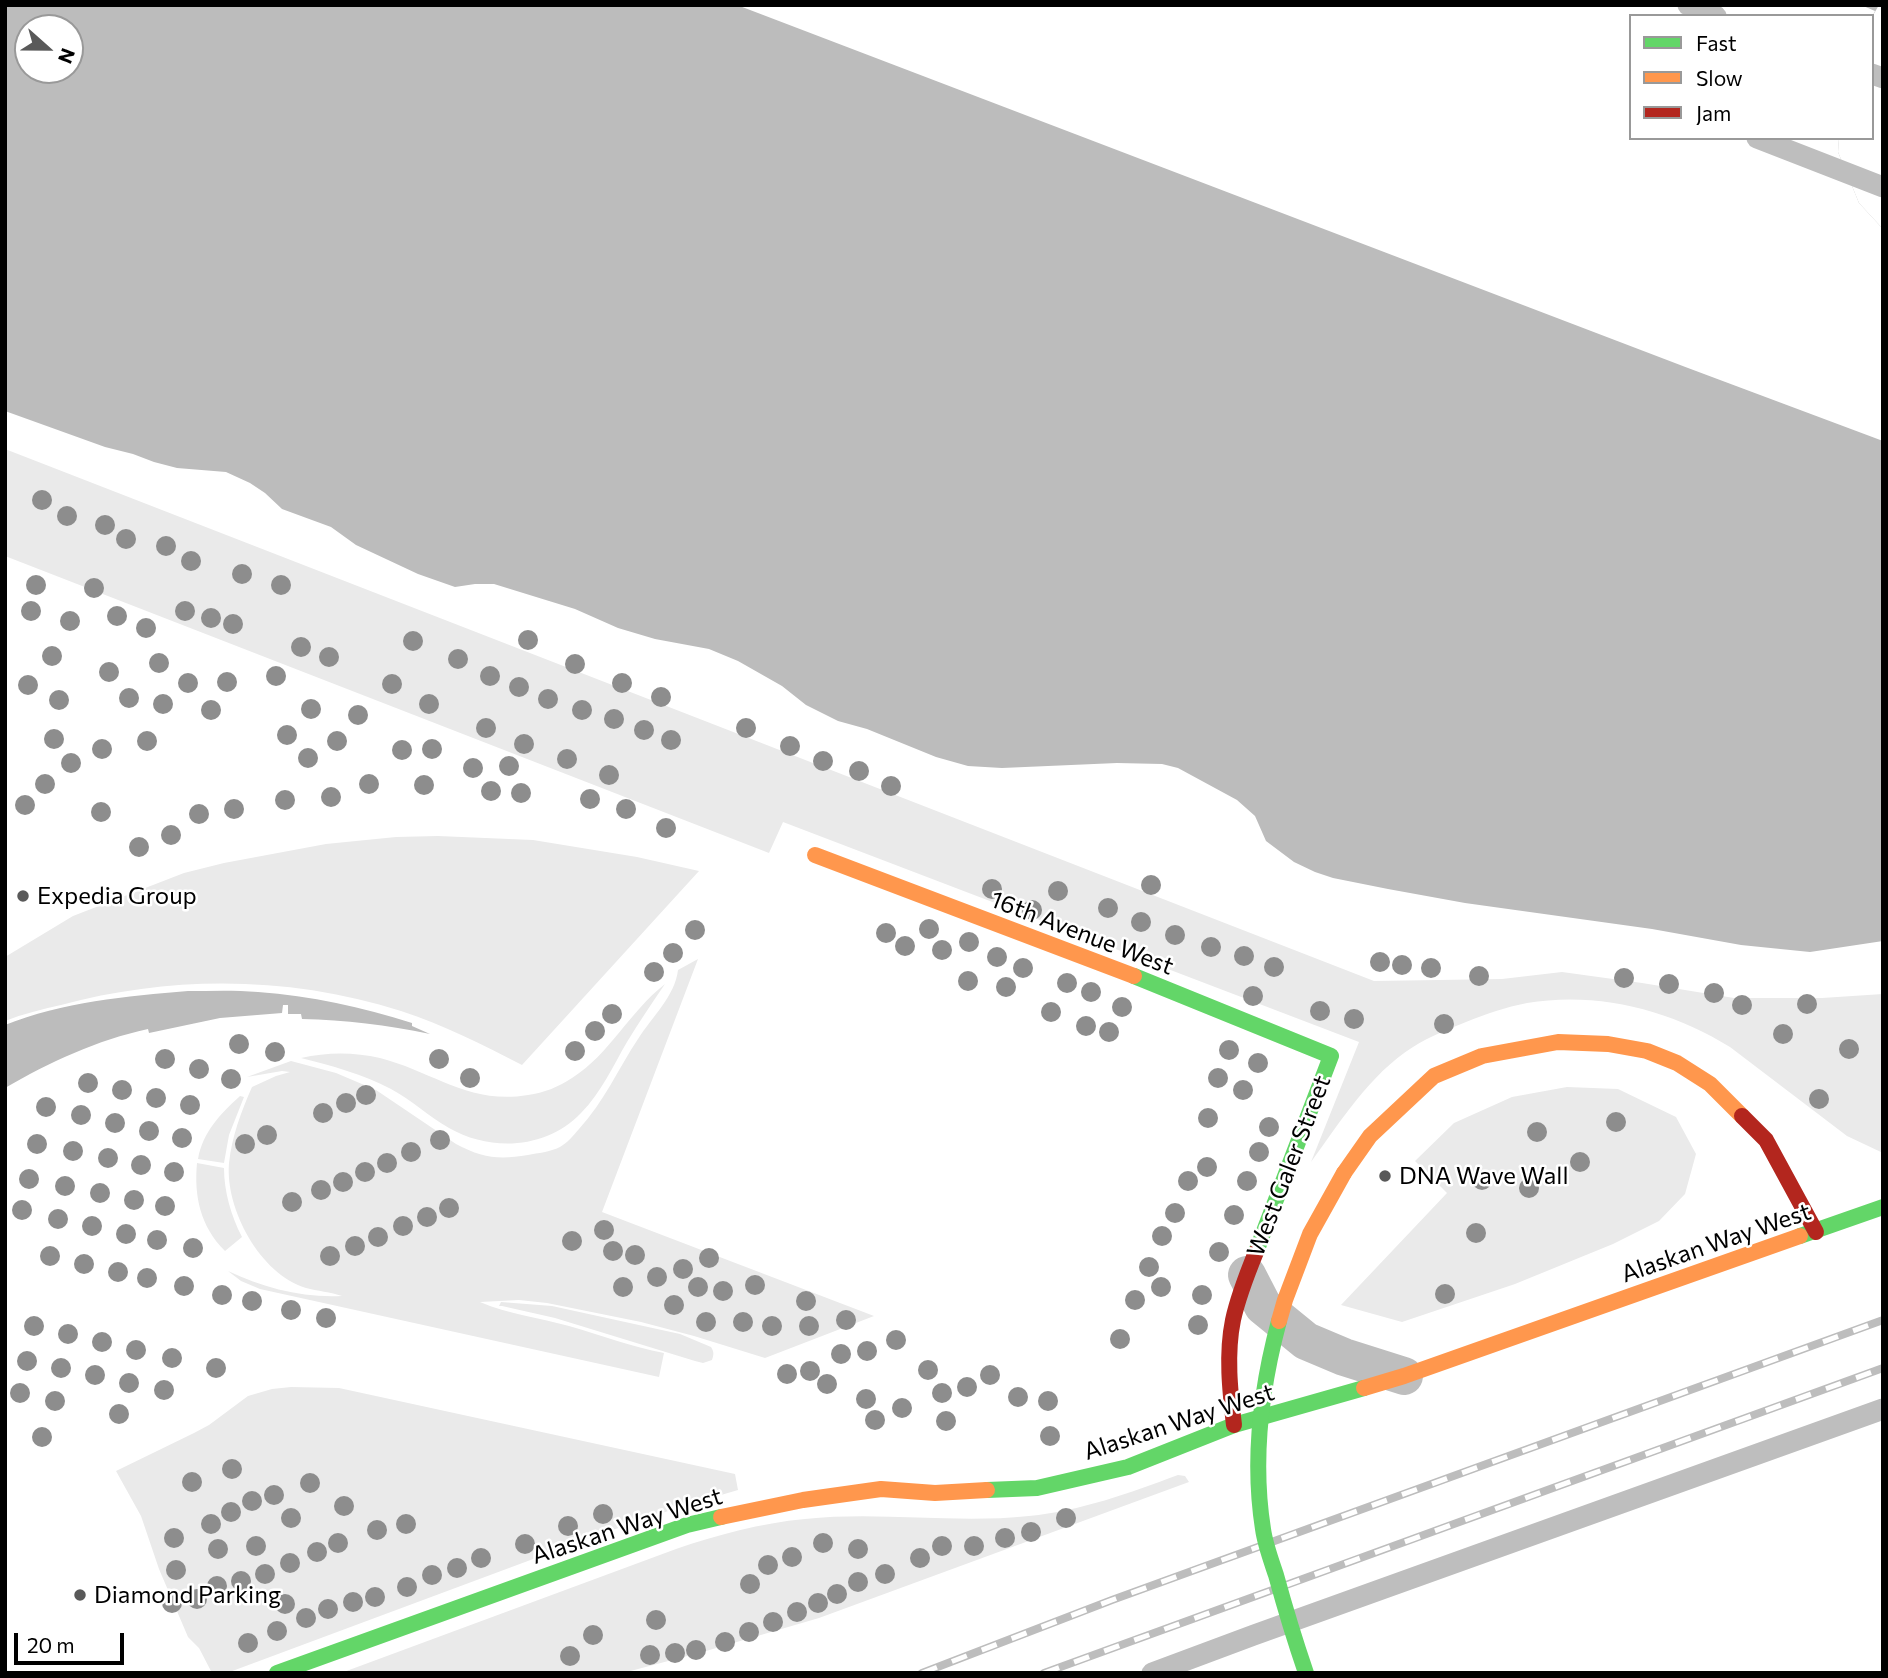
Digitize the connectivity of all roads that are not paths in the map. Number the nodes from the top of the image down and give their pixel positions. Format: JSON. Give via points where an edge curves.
{"nodes":[{"id":1,"x":1688,"y":5,"type":"edge"},
{"id":2,"x":1711,"y":14,"type":"edge"},
{"id":3,"x":1762,"y":140,"type":"edge"},
{"id":4,"x":1883,"y":187,"type":"edge"},
{"id":5,"x":816,"y":855,"type":"dead end"},
{"id":6,"x":1331,"y":1056,"type":"joint"},
{"id":7,"x":1883,"y":1208,"type":"edge"},
{"id":8,"x":1815,"y":1232,"type":"junction"},
{"id":9,"x":1247,"y":1275,"type":"junction"},
{"id":10,"x":1404,"y":1376,"type":"junction"},
{"id":11,"x":1883,"y":1409,"type":"edge"},
{"id":12,"x":1234,"y":1425,"type":"junction"},
{"id":13,"x":289,"y":1671,"type":"edge"},
{"id":14,"x":1153,"y":1673,"type":"edge"},
{"id":15,"x":1306,"y":1673,"type":"edge"}],
"edges":[{"from":1,"to":2,"type":"lane"},
{"from":3,"to":4,"type":"lane"},
{"from":5,"to":6,"type":"street","name":"16th Avenue West"},
{"from":6,"to":9,"type":"street","name":"West Galer Street"},
{"from":7,"to":8,"type":"street","name":"Alaskan Way West"},
{"from":8,"to":10,"type":"street","name":"Alaskan Way West"},
{"from":8,"to":15,"type":"street","bridge":true,"via":[[1766,1140],[1710,1084],[1677,1063],[1647,1051],[1608,1044],[1558,1042],[1482,1056],[1434,1076],[1370,1136],[1345,1173],[1310,1234],[1272,1348],[1257,1469],[1263,1530]]},
{"from":9,"to":10,"type":"street","name":"West Galer Street","via":[[1263,1306],[1306,1341]]},
{"from":9,"to":12,"type":"street","name":"West Galer Street","via":[[1230,1346]]},
{"from":10,"to":12,"type":"street","name":"Alaskan Way West"},
{"from":11,"to":14,"type":"lane"},
{"from":12,"to":13,"type":"street","name":"Alaskan Way West","via":[[1128,1467],[1037,1488],[935,1493],[881,1489],[742,1511],[687,1525]]}]}
